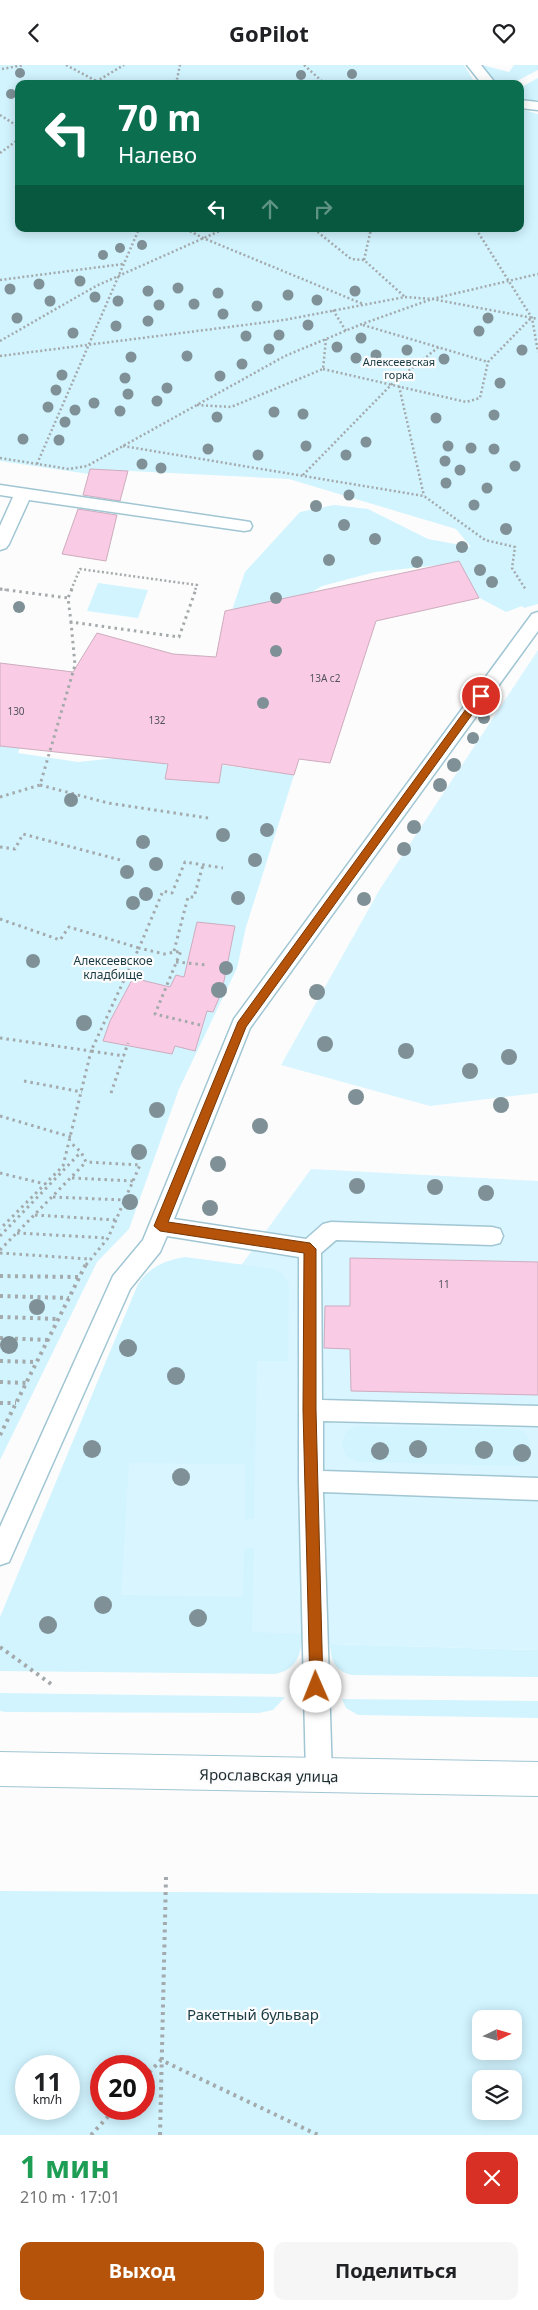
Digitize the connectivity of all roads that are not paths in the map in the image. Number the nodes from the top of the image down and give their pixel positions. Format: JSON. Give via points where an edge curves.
{"nodes":[{"id":1,"x":474,"y":65,"type":"edge"},
{"id":2,"x":486,"y":80,"type":"edge"},
{"id":3,"x":524,"y":104,"type":"edge"},
{"id":4,"x":538,"y":106,"type":"edge"},
{"id":5,"x":0,"y":490,"type":"edge"},
{"id":6,"x":23,"y":494,"type":"junction"},
{"id":7,"x":244,"y":526,"type":"dead end"},
{"id":8,"x":0,"y":544,"type":"edge"},
{"id":9,"x":538,"y":618,"type":"edge"},
{"id":10,"x":160,"y":1226,"type":"junction"},
{"id":11,"x":492,"y":1236,"type":"dead end"},
{"id":12,"x":310,"y":1249,"type":"junction"},
{"id":13,"x":310,"y":1410,"type":"junction"},
{"id":14,"x":538,"y":1416,"type":"edge"},
{"id":15,"x":311,"y":1481,"type":"junction"},
{"id":16,"x":538,"y":1489,"type":"edge"},
{"id":17,"x":8,"y":1517,"type":"edge"},
{"id":18,"x":0,"y":1554,"type":"edge"},
{"id":19,"x":0,"y":1769,"type":"edge"},
{"id":20,"x":320,"y":1776,"type":"junction"},
{"id":21,"x":538,"y":1779,"type":"edge"}],
"edges":[{"from":1,"to":2,"type":"lane"},
{"from":3,"to":4,"type":"lane"},
{"from":5,"to":6,"type":"lane"},
{"from":6,"to":7,"type":"lane"},
{"from":6,"to":8,"type":"lane"},
{"from":9,"to":10,"type":"lane","via":[[242,1025]]},
{"from":10,"to":12,"type":"lane"},
{"from":10,"to":17,"type":"lane","via":[[152,1245],[121,1283]]},
{"from":11,"to":12,"type":"lane","via":[[331,1231]]},
{"from":12,"to":13,"type":"lane"},
{"from":13,"to":14,"type":"lane"},
{"from":13,"to":15,"type":"lane"},
{"from":15,"to":16,"type":"lane"},
{"from":15,"to":20,"type":"lane"},
{"from":17,"to":18,"type":"lane"},
{"from":19,"to":20,"type":"street","name":"Ярославская улица"},
{"from":20,"to":21,"type":"street","name":"Ярославская улица"}]}
